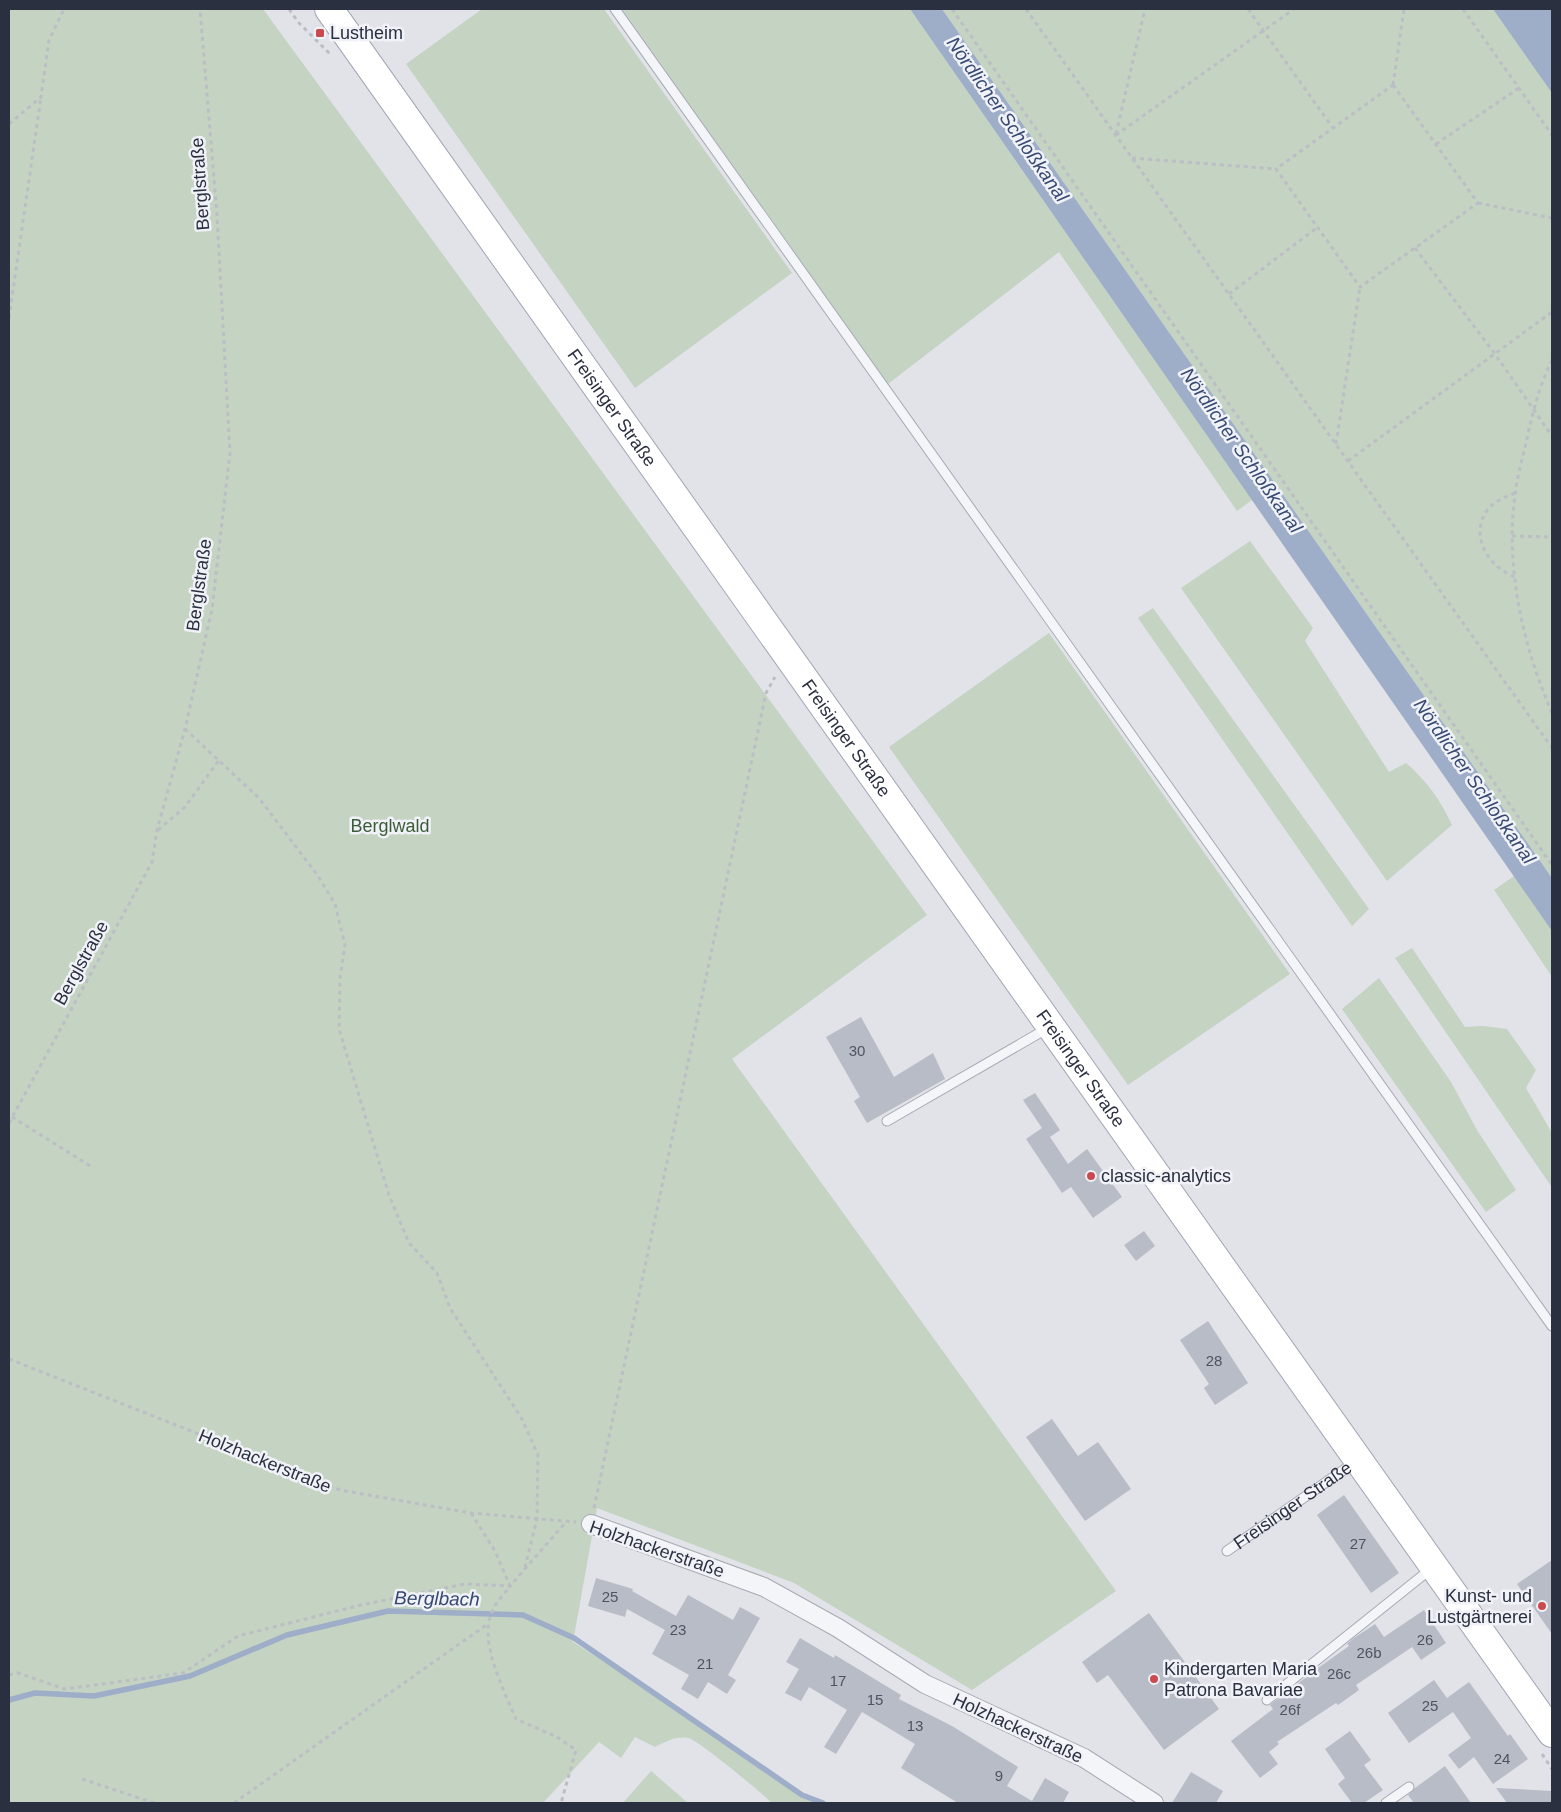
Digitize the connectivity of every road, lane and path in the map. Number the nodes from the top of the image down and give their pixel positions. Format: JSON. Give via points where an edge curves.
{"nodes":[{"id":1,"x":64,"y":9,"type":"edge"},
{"id":2,"x":200,"y":9,"type":"edge"},
{"id":3,"x":615,"y":9,"type":"edge"},
{"id":4,"x":952,"y":9,"type":"edge"},
{"id":5,"x":1026,"y":9,"type":"edge"},
{"id":6,"x":1145,"y":9,"type":"edge"},
{"id":7,"x":1248,"y":9,"type":"edge"},
{"id":8,"x":1294,"y":9,"type":"edge"},
{"id":9,"x":1404,"y":9,"type":"edge"},
{"id":10,"x":1463,"y":9,"type":"edge"},
{"id":11,"x":332,"y":11,"type":"edge"},
{"id":12,"x":1264,"y":30,"type":"junction"},
{"id":13,"x":1393,"y":85,"type":"junction"},
{"id":14,"x":1519,"y":88,"type":"junction"},
{"id":15,"x":41,"y":97,"type":"junction"},
{"id":16,"x":9,"y":124,"type":"edge"},
{"id":17,"x":1333,"y":128,"type":"junction"},
{"id":18,"x":1116,"y":135,"type":"junction"},
{"id":19,"x":1552,"y":135,"type":"edge"},
{"id":20,"x":1436,"y":144,"type":"junction"},
{"id":21,"x":1132,"y":158,"type":"junction"},
{"id":22,"x":1276,"y":169,"type":"junction"},
{"id":23,"x":1478,"y":202,"type":"junction"},
{"id":24,"x":1552,"y":218,"type":"edge"},
{"id":25,"x":1318,"y":227,"type":"junction"},
{"id":26,"x":1415,"y":248,"type":"junction"},
{"id":27,"x":1360,"y":287,"type":"junction"},
{"id":28,"x":1229,"y":294,"type":"junction"},
{"id":29,"x":1552,"y":312,"type":"edge"},
{"id":30,"x":9,"y":318,"type":"edge"},
{"id":31,"x":1496,"y":354,"type":"junction"},
{"id":32,"x":1552,"y":360,"type":"edge"},
{"id":33,"x":1534,"y":410,"type":"junction"},
{"id":34,"x":1552,"y":436,"type":"edge"},
{"id":35,"x":1336,"y":445,"type":"junction"},
{"id":36,"x":1348,"y":461,"type":"junction"},
{"id":37,"x":1515,"y":493,"type":"junction"},
{"id":38,"x":1512,"y":536,"type":"junction"},
{"id":39,"x":1552,"y":537,"type":"edge"},
{"id":40,"x":1516,"y":577,"type":"junction"},
{"id":41,"x":771,"y":683,"type":"dead end"},
{"id":42,"x":1552,"y":713,"type":"edge"},
{"id":43,"x":185,"y":729,"type":"junction"},
{"id":44,"x":1552,"y":748,"type":"edge"},
{"id":45,"x":219,"y":760,"type":"junction"},
{"id":46,"x":157,"y":830,"type":"junction"},
{"id":47,"x":1552,"y":865,"type":"edge"},
{"id":48,"x":1051,"y":1027,"type":"junction"},
{"id":49,"x":12,"y":1116,"type":"junction"},
{"id":50,"x":887,"y":1121,"type":"dead end"},
{"id":51,"x":9,"y":1123,"type":"edge"},
{"id":52,"x":92,"y":1166,"type":"dead end"},
{"id":53,"x":1552,"y":1326,"type":"edge"},
{"id":54,"x":9,"y":1359,"type":"edge"},
{"id":55,"x":1358,"y":1460,"type":"junction"},
{"id":56,"x":471,"y":1513,"type":"junction"},
{"id":57,"x":536,"y":1519,"type":"junction"},
{"id":58,"x":566,"y":1521,"type":"junction"},
{"id":59,"x":591,"y":1524,"type":"junction"},
{"id":60,"x":1228,"y":1551,"type":"dead end"},
{"id":61,"x":1434,"y":1566,"type":"junction"},
{"id":62,"x":525,"y":1567,"type":"junction"},
{"id":63,"x":510,"y":1586,"type":"junction"},
{"id":64,"x":490,"y":1623,"type":"junction"},
{"id":65,"x":9,"y":1675,"type":"edge"},
{"id":66,"x":1267,"y":1700,"type":"dead end"},
{"id":67,"x":1552,"y":1733,"type":"edge"},
{"id":68,"x":82,"y":1778,"type":"dead end"},
{"id":69,"x":1409,"y":1788,"type":"dead end"},
{"id":70,"x":154,"y":1803,"type":"edge"},
{"id":71,"x":234,"y":1803,"type":"edge"},
{"id":72,"x":561,"y":1803,"type":"edge"},
{"id":73,"x":1154,"y":1803,"type":"edge"},
{"id":74,"x":1386,"y":1803,"type":"edge"}],
"edges":[{"from":1,"to":15,"type":"path","via":[[49,40]]},
{"from":2,"to":43,"type":"path","name":"Berglstraße","via":[[217,215],[230,453],[212,609]]},
{"from":3,"to":53,"type":"lane"},
{"from":4,"to":47,"type":"path"},
{"from":5,"to":18,"type":"path"},
{"from":6,"to":18,"type":"path"},
{"from":7,"to":12,"type":"path"},
{"from":8,"to":12,"type":"path"},
{"from":9,"to":13,"type":"path"},
{"from":10,"to":14,"type":"path"},
{"from":11,"to":48,"type":"main road","name":"Freisinger Straße"},
{"from":12,"to":17,"type":"path"},
{"from":12,"to":18,"type":"path"},
{"from":13,"to":17,"type":"path"},
{"from":13,"to":20,"type":"path"},
{"from":14,"to":19,"type":"path"},
{"from":14,"to":20,"type":"path"},
{"from":15,"to":16,"type":"path"},
{"from":15,"to":30,"type":"path"},
{"from":17,"to":22,"type":"path"},
{"from":18,"to":21,"type":"path"},
{"from":20,"to":23,"type":"path"},
{"from":21,"to":22,"type":"path"},
{"from":21,"to":28,"type":"path"},
{"from":22,"to":25,"type":"path"},
{"from":23,"to":24,"type":"path"},
{"from":23,"to":26,"type":"path"},
{"from":25,"to":27,"type":"path"},
{"from":25,"to":28,"type":"path"},
{"from":26,"to":27,"type":"path"},
{"from":26,"to":31,"type":"path"},
{"from":27,"to":35,"type":"path"},
{"from":28,"to":35,"type":"path"},
{"from":29,"to":31,"type":"path"},
{"from":31,"to":33,"type":"path"},
{"from":31,"to":36,"type":"path"},
{"from":32,"to":33,"type":"path"},
{"from":33,"to":34,"type":"path"},
{"from":33,"to":37,"type":"path"},
{"from":35,"to":36,"type":"path"},
{"from":36,"to":44,"type":"path"},
{"from":37,"to":38,"type":"path"},
{"from":37,"to":40,"type":"path","via":[[1498,500],[1488,510],[1480,537],[1489,559],[1499,569]]},
{"from":38,"to":39,"type":"path"},
{"from":38,"to":40,"type":"path"},
{"from":40,"to":42,"type":"path","via":[[1520,615],[1538,680]]},
{"from":41,"to":59,"type":"path","via":[[764,702]]},
{"from":43,"to":45,"type":"path"},
{"from":43,"to":46,"type":"path","name":"Berglstraße"},
{"from":45,"to":46,"type":"path","via":[[185,807]]},
{"from":45,"to":57,"type":"path","via":[[259,798],[318,876],[334,904],[345,945],[340,978],[339,1029],[388,1194],[409,1243],[437,1273],[450,1308],[522,1419],[538,1455]]},
{"from":46,"to":49,"type":"path","name":"Berglstraße","via":[[152,862]]},
{"from":48,"to":50,"type":"lane"},
{"from":48,"to":55,"type":"main road","name":"Freisinger Straße"},
{"from":49,"to":51,"type":"path","name":"Berglstraße"},
{"from":49,"to":52,"type":"path"},
{"from":54,"to":56,"type":"path","name":"Holzhackerstraße","via":[[340,1490]]},
{"from":55,"to":60,"type":"lane","name":"Freisinger Straße"},
{"from":55,"to":61,"type":"main road","name":"Freisinger Straße"},
{"from":56,"to":57,"type":"path","name":"Holzhackerstraße"},
{"from":56,"to":63,"type":"path","via":[[495,1551]]},
{"from":57,"to":58,"type":"path","name":"Holzhackerstraße"},
{"from":57,"to":62,"type":"path"},
{"from":58,"to":59,"type":"path","name":"Holzhackerstraße"},
{"from":58,"to":62,"type":"path"},
{"from":59,"to":73,"type":"street","name":"Holzhackerstraße","via":[[764,1587],[838,1628],[924,1684],[1084,1758]]},
{"from":61,"to":66,"type":"lane"},
{"from":61,"to":67,"type":"main road","name":"Freisinger Straße"},
{"from":62,"to":63,"type":"path"},
{"from":63,"to":64,"type":"path","via":[[493,1609]]},
{"from":63,"to":65,"type":"path","via":[[465,1584],[360,1605],[238,1636],[183,1673],[65,1688],[18,1673]]},
{"from":64,"to":71,"type":"path"},
{"from":64,"to":72,"type":"path","via":[[489,1650],[516,1719],[557,1737],[576,1750]]},
{"from":68,"to":70,"type":"path"},
{"from":69,"to":74,"type":"lane"}]}
